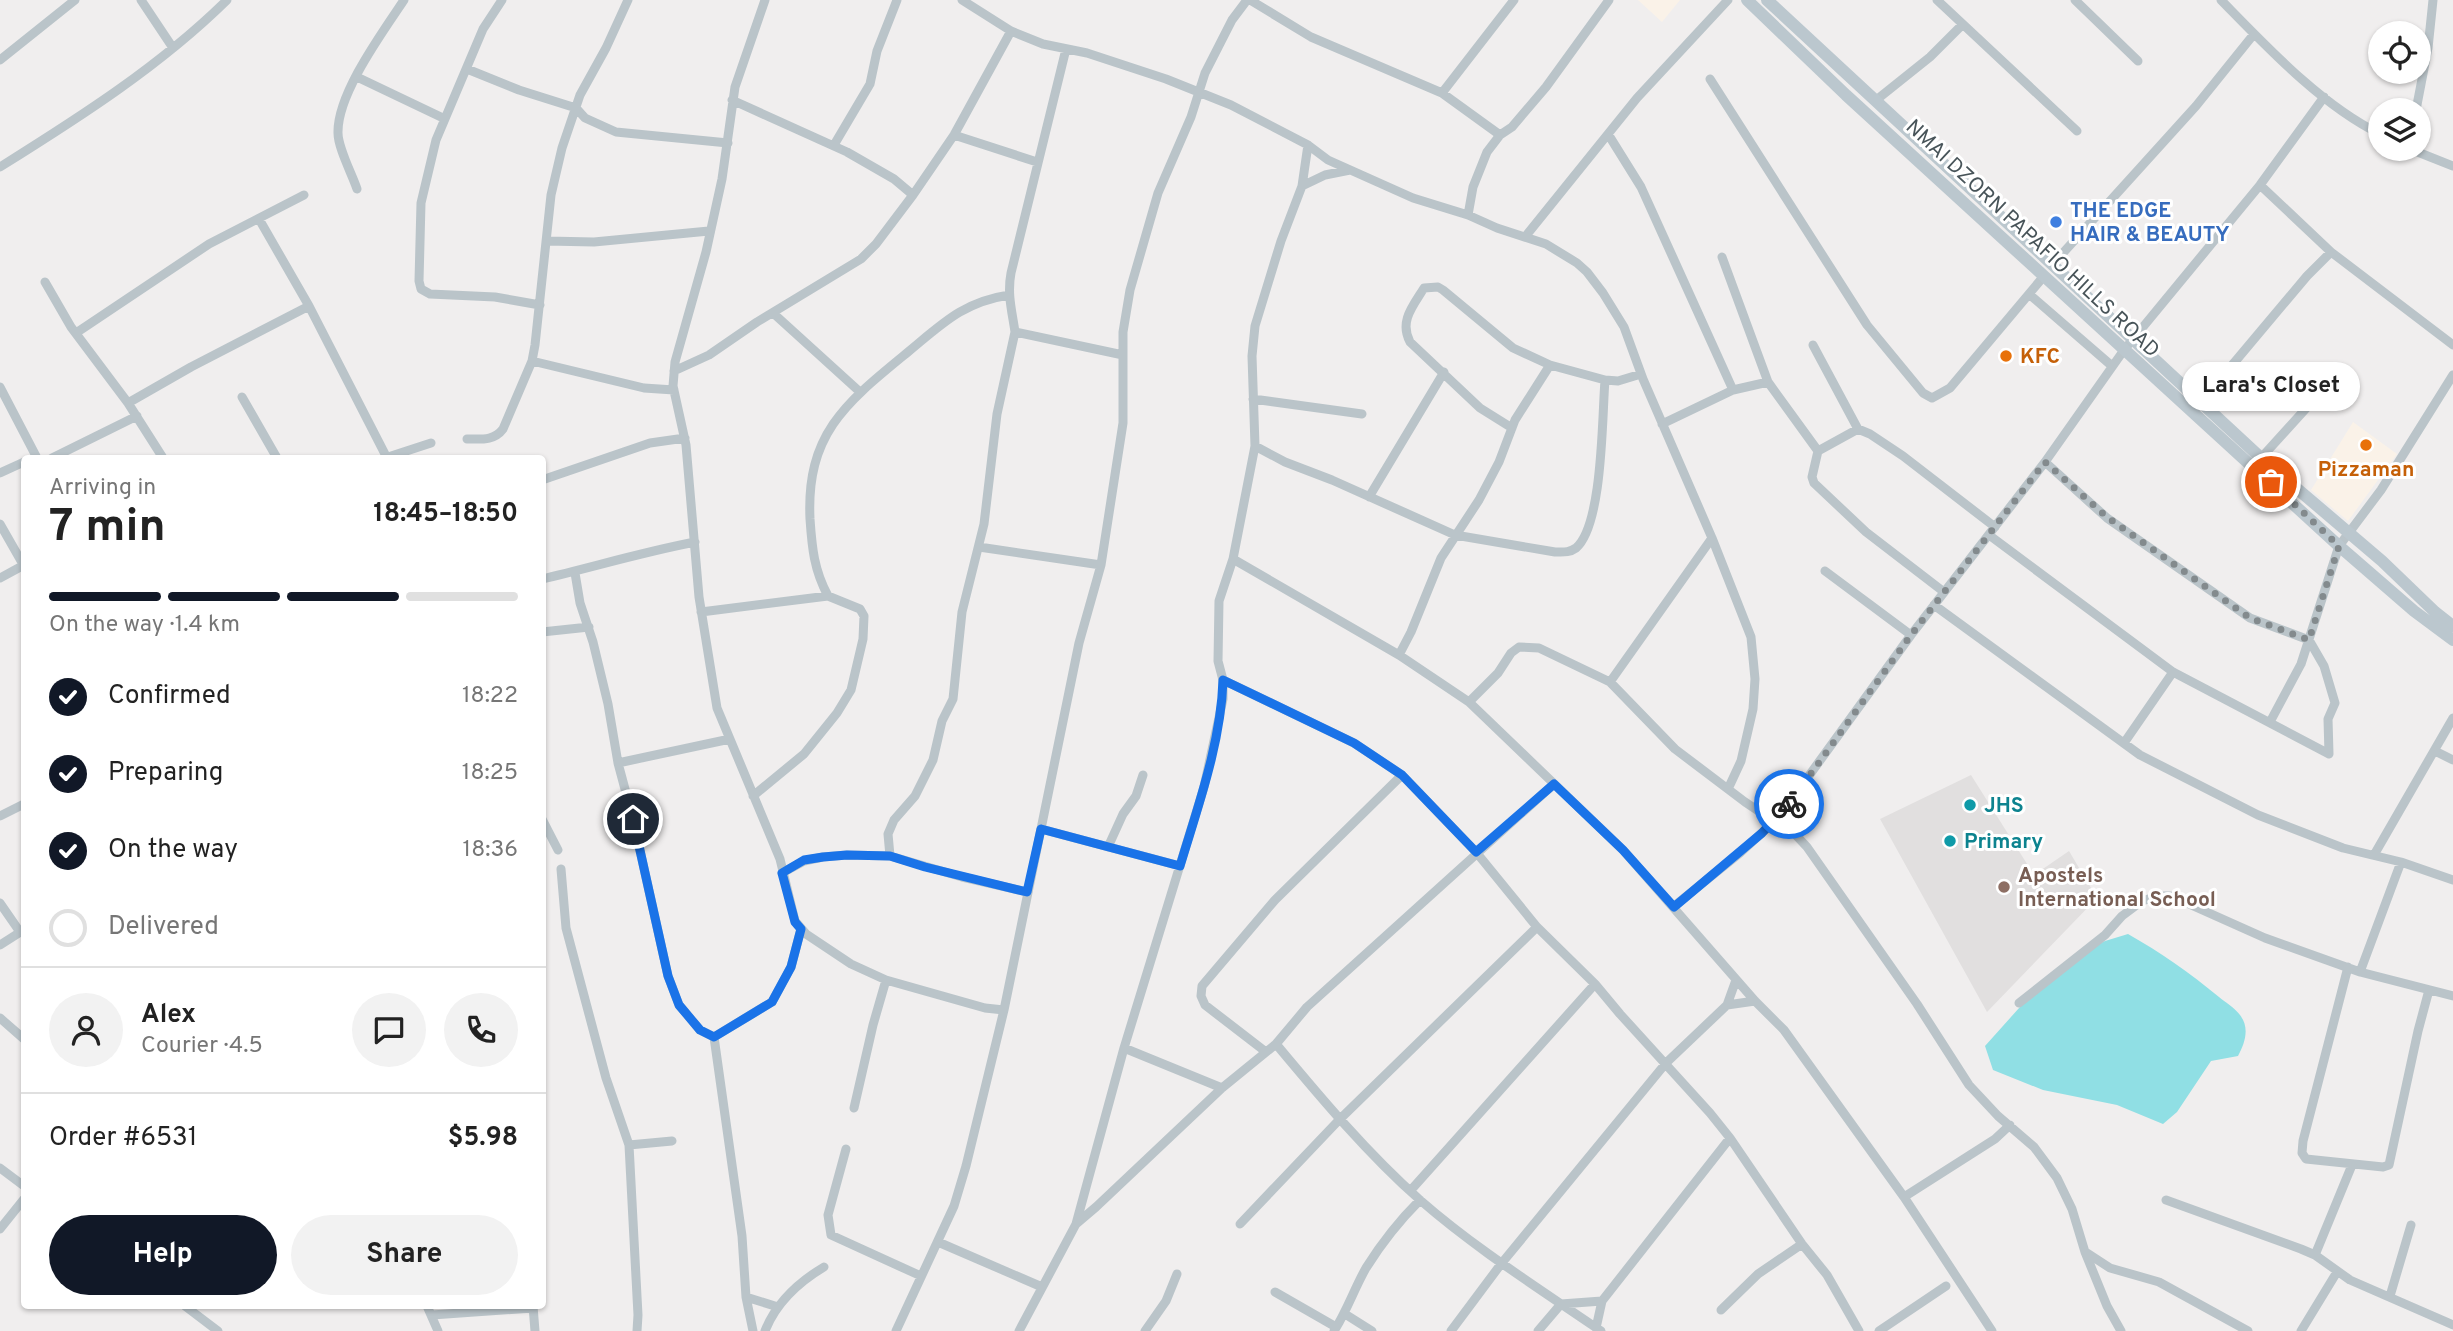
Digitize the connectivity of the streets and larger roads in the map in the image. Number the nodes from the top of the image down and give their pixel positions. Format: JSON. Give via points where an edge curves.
{"nodes":[{"id":1,"x":75,"y":0,"type":"edge"},
{"id":2,"x":141,"y":0,"type":"edge"},
{"id":3,"x":227,"y":0,"type":"edge"},
{"id":4,"x":404,"y":0,"type":"edge"},
{"id":5,"x":502,"y":0,"type":"edge"},
{"id":6,"x":628,"y":0,"type":"edge"},
{"id":7,"x":765,"y":0,"type":"edge"},
{"id":8,"x":897,"y":0,"type":"edge"},
{"id":9,"x":962,"y":0,"type":"edge"},
{"id":10,"x":1249,"y":0,"type":"edge"},
{"id":11,"x":1514,"y":0,"type":"edge"},
{"id":12,"x":1609,"y":0,"type":"edge"},
{"id":13,"x":1728,"y":0,"type":"edge"},
{"id":14,"x":1747,"y":0,"type":"edge"},
{"id":15,"x":1768,"y":0,"type":"edge"},
{"id":16,"x":1937,"y":0,"type":"edge"},
{"id":17,"x":2075,"y":0,"type":"edge"},
{"id":18,"x":2221,"y":0,"type":"edge"},
{"id":19,"x":2433,"y":0,"type":"edge"},
{"id":20,"x":1962,"y":25,"type":"junction"},
{"id":21,"x":1011,"y":31,"type":"junction"},
{"id":22,"x":2255,"y":34,"type":"junction"},
{"id":23,"x":173,"y":48,"type":"junction"},
{"id":24,"x":1066,"y":49,"type":"junction"},
{"id":25,"x":0,"y":60,"type":"edge"},
{"id":26,"x":2138,"y":61,"type":"dead end"},
{"id":27,"x":467,"y":69,"type":"junction"},
{"id":28,"x":357,"y":78,"type":"junction"},
{"id":29,"x":1710,"y":79,"type":"dead end"},
{"id":30,"x":1199,"y":93,"type":"junction"},
{"id":31,"x":1442,"y":93,"type":"junction"},
{"id":32,"x":2324,"y":97,"type":"junction"},
{"id":33,"x":2418,"y":98,"type":"edge"},
{"id":34,"x":732,"y":100,"type":"junction"},
{"id":35,"x":1875,"y":101,"type":"junction"},
{"id":36,"x":576,"y":108,"type":"junction"},
{"id":37,"x":443,"y":118,"type":"junction"},
{"id":38,"x":2368,"y":126,"type":"edge"},
{"id":39,"x":2077,"y":131,"type":"dead end"},
{"id":40,"x":1608,"y":134,"type":"junction"},
{"id":41,"x":954,"y":135,"type":"junction"},
{"id":42,"x":1500,"y":135,"type":"junction"},
{"id":43,"x":728,"y":143,"type":"junction"},
{"id":44,"x":834,"y":145,"type":"junction"},
{"id":45,"x":1308,"y":145,"type":"junction"},
{"id":46,"x":2431,"y":157,"type":"edge"},
{"id":47,"x":1037,"y":162,"type":"junction"},
{"id":48,"x":2453,"y":166,"type":"edge"},
{"id":49,"x":0,"y":167,"type":"edge"},
{"id":50,"x":1351,"y":170,"type":"junction"},
{"id":51,"x":2260,"y":185,"type":"junction"},
{"id":52,"x":1302,"y":186,"type":"junction"},
{"id":53,"x":357,"y":189,"type":"dead end"},
{"id":54,"x":304,"y":195,"type":"dead end"},
{"id":55,"x":913,"y":195,"type":"junction"},
{"id":56,"x":1468,"y":215,"type":"junction"},
{"id":57,"x":259,"y":219,"type":"junction"},
{"id":58,"x":709,"y":231,"type":"junction"},
{"id":59,"x":1525,"y":237,"type":"junction"},
{"id":60,"x":547,"y":241,"type":"junction"},
{"id":61,"x":2331,"y":252,"type":"junction"},
{"id":62,"x":1722,"y":257,"type":"dead end"},
{"id":63,"x":2053,"y":264,"type":"junction"},
{"id":64,"x":2043,"y":276,"type":"junction"},
{"id":65,"x":45,"y":282,"type":"dead end"},
{"id":66,"x":2029,"y":294,"type":"junction"},
{"id":67,"x":1009,"y":295,"type":"junction"},
{"id":68,"x":540,"y":305,"type":"junction"},
{"id":69,"x":309,"y":306,"type":"junction"},
{"id":70,"x":773,"y":313,"type":"junction"},
{"id":71,"x":1015,"y":332,"type":"junction"},
{"id":72,"x":76,"y":333,"type":"junction"},
{"id":73,"x":2133,"y":339,"type":"junction"},
{"id":74,"x":1813,"y":345,"type":"dead end"},
{"id":75,"x":2453,"y":345,"type":"edge"},
{"id":76,"x":2124,"y":350,"type":"junction"},
{"id":77,"x":1123,"y":355,"type":"junction"},
{"id":78,"x":531,"y":361,"type":"junction"},
{"id":79,"x":1550,"y":365,"type":"junction"},
{"id":80,"x":2112,"y":366,"type":"junction"},
{"id":81,"x":674,"y":370,"type":"junction"},
{"id":82,"x":1444,"y":372,"type":"junction"},
{"id":83,"x":2339,"y":372,"type":"dead end"},
{"id":84,"x":1642,"y":374,"type":"junction"},
{"id":85,"x":2453,"y":375,"type":"edge"},
{"id":86,"x":1605,"y":380,"type":"junction"},
{"id":87,"x":1769,"y":382,"type":"junction"},
{"id":88,"x":0,"y":387,"type":"edge"},
{"id":89,"x":2450,"y":388,"type":"edge"},
{"id":90,"x":674,"y":390,"type":"junction"},
{"id":91,"x":1733,"y":390,"type":"junction"},
{"id":92,"x":860,"y":392,"type":"junction"},
{"id":93,"x":242,"y":397,"type":"dead end"},
{"id":94,"x":1253,"y":399,"type":"junction"},
{"id":95,"x":2202,"y":401,"type":"junction"},
{"id":96,"x":128,"y":403,"type":"junction"},
{"id":97,"x":1362,"y":414,"type":"dead end"},
{"id":98,"x":137,"y":416,"type":"junction"},
{"id":99,"x":1662,"y":424,"type":"junction"},
{"id":100,"x":1512,"y":428,"type":"junction"},
{"id":101,"x":1858,"y":429,"type":"junction"},
{"id":102,"x":685,"y":438,"type":"junction"},
{"id":103,"x":467,"y":439,"type":"dead end"},
{"id":104,"x":431,"y":443,"type":"dead end"},
{"id":105,"x":1255,"y":446,"type":"junction"},
{"id":106,"x":1818,"y":450,"type":"junction"},
{"id":107,"x":34,"y":455,"type":"edge"},
{"id":108,"x":58,"y":455,"type":"edge"},
{"id":109,"x":161,"y":455,"type":"edge"},
{"id":110,"x":275,"y":455,"type":"edge"},
{"id":111,"x":384,"y":455,"type":"edge"},
{"id":112,"x":395,"y":455,"type":"edge"},
{"id":113,"x":2261,"y":458,"type":"junction"},
{"id":114,"x":2045,"y":462,"type":"junction"},
{"id":115,"x":21,"y":463,"type":"edge"},
{"id":116,"x":0,"y":473,"type":"edge"},
{"id":117,"x":546,"y":479,"type":"edge"},
{"id":118,"x":1369,"y":497,"type":"junction"},
{"id":119,"x":0,"y":524,"type":"edge"},
{"id":120,"x":1992,"y":531,"type":"junction"},
{"id":121,"x":2349,"y":533,"type":"junction"},
{"id":122,"x":1455,"y":535,"type":"junction"},
{"id":123,"x":1712,"y":538,"type":"junction"},
{"id":124,"x":695,"y":542,"type":"junction"},
{"id":125,"x":2339,"y":546,"type":"junction"},
{"id":126,"x":979,"y":547,"type":"junction"},
{"id":127,"x":1233,"y":559,"type":"junction"},
{"id":128,"x":21,"y":560,"type":"edge"},
{"id":129,"x":1101,"y":565,"type":"junction"},
{"id":130,"x":21,"y":567,"type":"edge"},
{"id":131,"x":1825,"y":571,"type":"dead end"},
{"id":132,"x":575,"y":573,"type":"junction"},
{"id":133,"x":0,"y":578,"type":"edge"},
{"id":134,"x":546,"y":578,"type":"edge"},
{"id":135,"x":1944,"y":592,"type":"junction"},
{"id":136,"x":828,"y":596,"type":"junction"},
{"id":137,"x":1934,"y":605,"type":"junction"},
{"id":138,"x":701,"y":612,"type":"junction"},
{"id":139,"x":2453,"y":625,"type":"edge"},
{"id":140,"x":589,"y":627,"type":"junction"},
{"id":141,"x":546,"y":632,"type":"edge"},
{"id":142,"x":1911,"y":635,"type":"junction"},
{"id":143,"x":2309,"y":640,"type":"junction"},
{"id":144,"x":2453,"y":640,"type":"edge"},
{"id":145,"x":1399,"y":655,"type":"junction"},
{"id":146,"x":2172,"y":672,"type":"junction"},
{"id":147,"x":1223,"y":680,"type":"junction"},
{"id":148,"x":1610,"y":682,"type":"junction"},
{"id":149,"x":1469,"y":702,"type":"junction"},
{"id":150,"x":2453,"y":718,"type":"edge"},
{"id":151,"x":2270,"y":722,"type":"junction"},
{"id":152,"x":730,"y":739,"type":"junction"},
{"id":153,"x":2124,"y":743,"type":"junction"},
{"id":154,"x":2435,"y":751,"type":"junction"},
{"id":155,"x":2453,"y":760,"type":"edge"},
{"id":156,"x":618,"y":763,"type":"junction"},
{"id":157,"x":1143,"y":775,"type":"dead end"},
{"id":158,"x":1402,"y":775,"type":"junction"},
{"id":159,"x":1554,"y":784,"type":"junction"},
{"id":160,"x":1728,"y":789,"type":"junction"},
{"id":161,"x":753,"y":796,"type":"junction"},
{"id":162,"x":21,"y":806,"type":"edge"},
{"id":163,"x":0,"y":816,"type":"edge"},
{"id":164,"x":1779,"y":817,"type":"junction"},
{"id":165,"x":546,"y":827,"type":"edge"},
{"id":166,"x":1041,"y":829,"type":"junction"},
{"id":167,"x":1108,"y":847,"type":"junction"},
{"id":168,"x":558,"y":850,"type":"dead end"},
{"id":169,"x":1476,"y":852,"type":"junction"},
{"id":170,"x":2374,"y":855,"type":"junction"},
{"id":171,"x":890,"y":856,"type":"junction"},
{"id":172,"x":2401,"y":862,"type":"junction"},
{"id":173,"x":1180,"y":866,"type":"junction"},
{"id":174,"x":561,"y":869,"type":"dead end"},
{"id":175,"x":782,"y":873,"type":"junction"},
{"id":176,"x":2453,"y":880,"type":"edge"},
{"id":177,"x":1027,"y":892,"type":"junction"},
{"id":178,"x":0,"y":903,"type":"edge"},
{"id":179,"x":1674,"y":907,"type":"junction"},
{"id":180,"x":1537,"y":926,"type":"junction"},
{"id":181,"x":21,"y":929,"type":"edge"},
{"id":182,"x":801,"y":929,"type":"junction"},
{"id":183,"x":21,"y":931,"type":"edge"},
{"id":184,"x":0,"y":945,"type":"edge"},
{"id":185,"x":2348,"y":967,"type":"junction"},
{"id":186,"x":2360,"y":972,"type":"junction"},
{"id":187,"x":886,"y":980,"type":"junction"},
{"id":188,"x":1736,"y":980,"type":"junction"},
{"id":189,"x":1595,"y":984,"type":"junction"},
{"id":190,"x":2429,"y":990,"type":"junction"},
{"id":191,"x":2453,"y":996,"type":"edge"},
{"id":192,"x":1755,"y":1001,"type":"junction"},
{"id":193,"x":2019,"y":1003,"type":"dead end"},
{"id":194,"x":1727,"y":1005,"type":"junction"},
{"id":195,"x":1004,"y":1010,"type":"junction"},
{"id":196,"x":0,"y":1018,"type":"edge"},
{"id":197,"x":21,"y":1036,"type":"edge"},
{"id":198,"x":714,"y":1037,"type":"junction"},
{"id":199,"x":1276,"y":1044,"type":"junction"},
{"id":200,"x":1124,"y":1048,"type":"junction"},
{"id":201,"x":1266,"y":1052,"type":"junction"},
{"id":202,"x":1666,"y":1063,"type":"junction"},
{"id":203,"x":1222,"y":1088,"type":"junction"},
{"id":204,"x":854,"y":1108,"type":"dead end"},
{"id":205,"x":1339,"y":1120,"type":"junction"},
{"id":206,"x":2010,"y":1125,"type":"junction"},
{"id":207,"x":1730,"y":1138,"type":"junction"},
{"id":208,"x":672,"y":1141,"type":"dead end"},
{"id":209,"x":629,"y":1145,"type":"junction"},
{"id":210,"x":846,"y":1150,"type":"dead end"},
{"id":211,"x":2352,"y":1165,"type":"junction"},
{"id":212,"x":0,"y":1168,"type":"edge"},
{"id":213,"x":21,"y":1184,"type":"edge"},
{"id":214,"x":1410,"y":1190,"type":"junction"},
{"id":215,"x":1904,"y":1197,"type":"junction"},
{"id":216,"x":1420,"y":1200,"type":"junction"},
{"id":217,"x":2166,"y":1200,"type":"dead end"},
{"id":218,"x":21,"y":1203,"type":"edge"},
{"id":219,"x":1076,"y":1224,"type":"junction"},
{"id":220,"x":1240,"y":1224,"type":"dead end"},
{"id":221,"x":2411,"y":1225,"type":"dead end"},
{"id":222,"x":0,"y":1229,"type":"edge"},
{"id":223,"x":938,"y":1242,"type":"junction"},
{"id":224,"x":1802,"y":1244,"type":"junction"},
{"id":225,"x":2085,"y":1252,"type":"junction"},
{"id":226,"x":2315,"y":1255,"type":"junction"},
{"id":227,"x":1501,"y":1264,"type":"junction"},
{"id":228,"x":824,"y":1267,"type":"dead end"},
{"id":229,"x":2337,"y":1272,"type":"junction"},
{"id":230,"x":1177,"y":1274,"type":"dead end"},
{"id":231,"x":921,"y":1276,"type":"junction"},
{"id":232,"x":1946,"y":1286,"type":"dead end"},
{"id":233,"x":1042,"y":1287,"type":"junction"},
{"id":234,"x":1275,"y":1292,"type":"dead end"},
{"id":235,"x":2390,"y":1296,"type":"junction"},
{"id":236,"x":746,"y":1297,"type":"junction"},
{"id":237,"x":1602,"y":1301,"type":"junction"},
{"id":238,"x":1561,"y":1304,"type":"junction"},
{"id":239,"x":778,"y":1307,"type":"junction"},
{"id":240,"x":189,"y":1309,"type":"edge"},
{"id":241,"x":464,"y":1309,"type":"edge"},
{"id":242,"x":533,"y":1309,"type":"edge"},
{"id":243,"x":429,"y":1310,"type":"edge"},
{"id":244,"x":1721,"y":1310,"type":"dead end"},
{"id":245,"x":1345,"y":1314,"type":"junction"},
{"id":246,"x":204,"y":1320,"type":"junction"},
{"id":247,"x":2453,"y":1325,"type":"edge"},
{"id":248,"x":1335,"y":1329,"type":"edge"},
{"id":249,"x":1599,"y":1329,"type":"edge"},
{"id":250,"x":197,"y":1331,"type":"edge"},
{"id":251,"x":218,"y":1331,"type":"edge"},
{"id":252,"x":438,"y":1331,"type":"edge"},
{"id":253,"x":534,"y":1331,"type":"edge"},
{"id":254,"x":637,"y":1331,"type":"edge"},
{"id":255,"x":753,"y":1331,"type":"edge"},
{"id":256,"x":765,"y":1331,"type":"edge"},
{"id":257,"x":896,"y":1331,"type":"edge"},
{"id":258,"x":1019,"y":1331,"type":"edge"},
{"id":259,"x":1145,"y":1331,"type":"edge"},
{"id":260,"x":1372,"y":1331,"type":"edge"},
{"id":261,"x":1451,"y":1331,"type":"edge"},
{"id":262,"x":1538,"y":1331,"type":"edge"},
{"id":263,"x":1859,"y":1331,"type":"edge"},
{"id":264,"x":1879,"y":1331,"type":"edge"},
{"id":265,"x":1992,"y":1331,"type":"edge"},
{"id":266,"x":2121,"y":1331,"type":"edge"},
{"id":267,"x":2248,"y":1331,"type":"edge"},
{"id":268,"x":2301,"y":1331,"type":"edge"}],
"edges":[{"from":1,"to":25,"type":"street"},
{"from":2,"to":23,"type":"street"},
{"from":3,"to":23,"type":"street"},
{"from":4,"to":28,"type":"street"},
{"from":5,"to":27,"type":"street","via":[[483,29]]},
{"from":6,"to":36,"type":"street"},
{"from":7,"to":34,"type":"street"},
{"from":8,"to":44,"type":"street","via":[[870,84]]},
{"from":9,"to":21,"type":"street"},
{"from":10,"to":30,"type":"street","via":[[1232,20]]},
{"from":10,"to":31,"type":"street","via":[[1311,37]]},
{"from":11,"to":31,"type":"street"},
{"from":12,"to":42,"type":"street","via":[[1546,87]]},
{"from":13,"to":40,"type":"street"},
{"from":14,"to":64,"type":"street","name":"NMAI DZORN PAPAFIO HILLS ROAD"},
{"from":15,"to":35,"type":"street","name":"NMAI DZORN PAPAFIO HILLS ROAD"},
{"from":16,"to":20,"type":"street"},
{"from":17,"to":26,"type":"street"},
{"from":18,"to":22,"type":"street"},
{"from":19,"to":33,"type":"street"},
{"from":20,"to":35,"type":"street"},
{"from":20,"to":39,"type":"street"},
{"from":21,"to":24,"type":"street"},
{"from":21,"to":41,"type":"street"},
{"from":22,"to":32,"type":"street"},
{"from":22,"to":63,"type":"street"},
{"from":23,"to":49,"type":"street","via":[[103,102]]},
{"from":24,"to":30,"type":"street"},
{"from":24,"to":47,"type":"street"},
{"from":27,"to":36,"type":"street"},
{"from":27,"to":37,"type":"street"},
{"from":28,"to":37,"type":"street"},
{"from":28,"to":53,"type":"street","via":[[341,106],[338,135]]},
{"from":29,"to":66,"type":"street","via":[[1867,326],[1923,393],[1932,398],[1950,388]]},
{"from":30,"to":45,"type":"street"},
{"from":30,"to":77,"type":"street","via":[[1146,232],[1130,290]]},
{"from":31,"to":42,"type":"street"},
{"from":32,"to":38,"type":"street"},
{"from":32,"to":51,"type":"street"},
{"from":34,"to":43,"type":"street"},
{"from":34,"to":44,"type":"street"},
{"from":35,"to":63,"type":"street","name":"NMAI DZORN PAPAFIO HILLS ROAD"},
{"from":36,"to":43,"type":"street","via":[[616,132]]},
{"from":36,"to":60,"type":"street","via":[[554,175]]},
{"from":37,"to":68,"type":"street","via":[[421,203],[421,289],[430,294]]},
{"from":40,"to":59,"type":"street"},
{"from":40,"to":91,"type":"street","via":[[1641,187]]},
{"from":41,"to":47,"type":"street"},
{"from":41,"to":55,"type":"street"},
{"from":42,"to":56,"type":"street","via":[[1480,168]]},
{"from":43,"to":58,"type":"street"},
{"from":44,"to":55,"type":"street"},
{"from":45,"to":50,"type":"street"},
{"from":45,"to":52,"type":"street"},
{"from":46,"to":48,"type":"street"},
{"from":47,"to":67,"type":"street"},
{"from":50,"to":52,"type":"street"},
{"from":50,"to":56,"type":"street","via":[[1413,198]]},
{"from":51,"to":61,"type":"street"},
{"from":51,"to":73,"type":"street"},
{"from":52,"to":94,"type":"street","via":[[1255,326]]},
{"from":54,"to":57,"type":"street"},
{"from":55,"to":70,"type":"street","via":[[868,253]]},
{"from":56,"to":59,"type":"street"},
{"from":57,"to":69,"type":"street"},
{"from":57,"to":72,"type":"street","via":[[209,244]]},
{"from":58,"to":60,"type":"street","via":[[594,242]]},
{"from":58,"to":81,"type":"street"},
{"from":59,"to":84,"type":"street","via":[[1546,244],[1587,272],[1624,327]]},
{"from":60,"to":68,"type":"street"},
{"from":61,"to":75,"type":"street"},
{"from":61,"to":95,"type":"street"},
{"from":62,"to":87,"type":"street"},
{"from":63,"to":73,"type":"street","name":"NMAI DZORN PAPAFIO HILLS ROAD"},
{"from":64,"to":66,"type":"street"},
{"from":64,"to":76,"type":"street","name":"NMAI DZORN PAPAFIO HILLS ROAD"},
{"from":65,"to":72,"type":"street"},
{"from":66,"to":80,"type":"street"},
{"from":67,"to":71,"type":"street"},
{"from":67,"to":92,"type":"street","via":[[987,298],[961,311]]},
{"from":68,"to":78,"type":"street"},
{"from":69,"to":96,"type":"street"},
{"from":69,"to":111,"type":"street"},
{"from":70,"to":81,"type":"street","via":[[709,355]]},
{"from":70,"to":92,"type":"street"},
{"from":71,"to":77,"type":"street"},
{"from":71,"to":126,"type":"street","via":[[997,414]]},
{"from":72,"to":96,"type":"street"},
{"from":73,"to":76,"type":"street"},
{"from":73,"to":95,"type":"street","name":"NMAI DZORN PAPAFIO HILLS ROAD"},
{"from":74,"to":101,"type":"street"},
{"from":76,"to":80,"type":"street"},
{"from":76,"to":125,"type":"street","name":"NMAI DZORN PAPAFIO HILLS ROAD"},
{"from":77,"to":129,"type":"street","via":[[1123,423]]},
{"from":78,"to":90,"type":"street"},
{"from":78,"to":103,"type":"street","via":[[498,435]]},
{"from":79,"to":82,"type":"street","via":[[1513,348],[1443,290],[1424,288],[1405,320],[1405,332]]},
{"from":79,"to":86,"type":"street"},
{"from":79,"to":100,"type":"street"},
{"from":80,"to":114,"type":"street"},
{"from":81,"to":90,"type":"street"},
{"from":82,"to":100,"type":"street","via":[[1480,408]]},
{"from":82,"to":118,"type":"street"},
{"from":83,"to":113,"type":"street"},
{"from":84,"to":86,"type":"street"},
{"from":84,"to":99,"type":"street"},
{"from":85,"to":89,"type":"street"},
{"from":86,"to":122,"type":"street","via":[[1597,492],[1587,533],[1578,547],[1555,552]]},
{"from":87,"to":91,"type":"street"},
{"from":87,"to":106,"type":"street"},
{"from":88,"to":107,"type":"street"},
{"from":89,"to":121,"type":"street"},
{"from":90,"to":102,"type":"street"},
{"from":91,"to":99,"type":"street"},
{"from":92,"to":136,"type":"street","via":[[826,433],[811,479],[812,549],[815,569]]},
{"from":93,"to":110,"type":"street"},
{"from":94,"to":97,"type":"street"},
{"from":94,"to":105,"type":"street"},
{"from":95,"to":113,"type":"street","name":"NMAI DZORN PAPAFIO HILLS ROAD"},
{"from":96,"to":98,"type":"street"},
{"from":98,"to":108,"type":"street"},
{"from":98,"to":109,"type":"street"},
{"from":99,"to":123,"type":"street"},
{"from":100,"to":122,"type":"street","via":[[1479,500]]},
{"from":101,"to":106,"type":"street"},
{"from":101,"to":120,"type":"street","via":[[1903,456]]},
{"from":102,"to":117,"type":"street","via":[[650,443]]},
{"from":102,"to":124,"type":"street"},
{"from":104,"to":112,"type":"street"},
{"from":105,"to":118,"type":"street"},
{"from":105,"to":127,"type":"street"},
{"from":106,"to":135,"type":"street","via":[[1814,483],[1858,526]]},
{"from":113,"to":121,"type":"street","name":"NMAI DZORN PAPAFIO HILLS ROAD"},
{"from":114,"to":120,"type":"street"},
{"from":114,"to":143,"type":"street","via":[[2107,517],[2250,618]]},
{"from":115,"to":116,"type":"street"},
{"from":118,"to":122,"type":"street"},
{"from":119,"to":128,"type":"street"},
{"from":120,"to":135,"type":"street"},
{"from":120,"to":146,"type":"street"},
{"from":121,"to":125,"type":"street"},
{"from":121,"to":139,"type":"street","name":"NMAI DZORN PAPAFIO HILLS ROAD"},
{"from":122,"to":145,"type":"street"},
{"from":123,"to":148,"type":"street"},
{"from":123,"to":160,"type":"street","via":[[1751,637],[1755,660],[1749,735]]},
{"from":124,"to":132,"type":"street"},
{"from":124,"to":138,"type":"street"},
{"from":125,"to":143,"type":"street"},
{"from":125,"to":144,"type":"street","name":"NMAI DZORN PAPAFIO HILLS ROAD"},
{"from":126,"to":129,"type":"street"},
{"from":126,"to":171,"type":"street","via":[[962,612],[953,699],[942,721],[933,760],[888,834]]},
{"from":127,"to":145,"type":"street"},
{"from":127,"to":147,"type":"street","via":[[1219,601],[1217,661]]},
{"from":129,"to":166,"type":"street","via":[[1079,643]]},
{"from":130,"to":133,"type":"street"},
{"from":131,"to":142,"type":"street"},
{"from":132,"to":134,"type":"street"},
{"from":132,"to":140,"type":"street"},
{"from":135,"to":137,"type":"street"},
{"from":136,"to":138,"type":"street"},
{"from":136,"to":161,"type":"street","via":[[856,607],[864,616],[851,690],[804,754]]},
{"from":137,"to":142,"type":"street"},
{"from":137,"to":153,"type":"street"},
{"from":138,"to":152,"type":"street","via":[[717,708]]},
{"from":140,"to":141,"type":"street"},
{"from":140,"to":156,"type":"street"},
{"from":142,"to":164,"type":"street"},
{"from":143,"to":151,"type":"street"},
{"from":143,"to":151,"type":"street","via":[[2324,666],[2335,703],[2328,719],[2329,754]]},
{"from":145,"to":149,"type":"street"},
{"from":146,"to":151,"type":"street"},
{"from":146,"to":153,"type":"street"},
{"from":147,"to":158,"type":"street","via":[[1354,743]]},
{"from":147,"to":173,"type":"street","via":[[1204,787]]},
{"from":148,"to":149,"type":"street","via":[[1539,648],[1519,647]]},
{"from":148,"to":160,"type":"street","via":[[1675,749]]},
{"from":149,"to":159,"type":"street"},
{"from":150,"to":154,"type":"street"},
{"from":152,"to":156,"type":"street"},
{"from":152,"to":161,"type":"street"},
{"from":153,"to":170,"type":"street","via":[[2258,815]]},
{"from":154,"to":155,"type":"street"},
{"from":154,"to":170,"type":"street"},
{"from":156,"to":198,"type":"street","via":[[668,976],[679,1005],[700,1030]]},
{"from":157,"to":167,"type":"street"},
{"from":158,"to":169,"type":"street"},
{"from":158,"to":201,"type":"street","via":[[1275,900],[1202,986],[1205,1005]]},
{"from":159,"to":169,"type":"street"},
{"from":159,"to":179,"type":"street"},
{"from":160,"to":164,"type":"street","via":[[1760,811]]},
{"from":161,"to":175,"type":"street","via":[[769,828]]},
{"from":162,"to":163,"type":"street"},
{"from":164,"to":179,"type":"street"},
{"from":164,"to":206,"type":"street","via":[[1807,848],[1965,1079]]},
{"from":165,"to":168,"type":"street"},
{"from":166,"to":167,"type":"street"},
{"from":166,"to":177,"type":"street"},
{"from":167,"to":173,"type":"street"},
{"from":169,"to":180,"type":"street"},
{"from":169,"to":199,"type":"street","via":[[1307,1007]]},
{"from":170,"to":172,"type":"street"},
{"from":171,"to":175,"type":"street","via":[[823,857],[804,860]]},
{"from":171,"to":177,"type":"street"},
{"from":172,"to":176,"type":"street"},
{"from":172,"to":186,"type":"street"},
{"from":173,"to":200,"type":"street"},
{"from":174,"to":209,"type":"street","via":[[566,928]]},
{"from":175,"to":182,"type":"street"},
{"from":177,"to":195,"type":"street"},
{"from":178,"to":181,"type":"street"},
{"from":179,"to":188,"type":"street"},
{"from":180,"to":189,"type":"street"},
{"from":180,"to":205,"type":"street"},
{"from":182,"to":187,"type":"street","via":[[852,964]]},
{"from":182,"to":198,"type":"street","via":[[791,967],[772,1002]]},
{"from":183,"to":184,"type":"street"},
{"from":185,"to":186,"type":"street"},
{"from":185,"to":193,"type":"street","via":[[2265,938],[2171,896],[2158,896],[2122,916],[2105,935]]},
{"from":185,"to":211,"type":"street","via":[[2302,1153],[2306,1159]]},
{"from":186,"to":190,"type":"street"},
{"from":187,"to":195,"type":"street"},
{"from":187,"to":204,"type":"street"},
{"from":188,"to":192,"type":"street"},
{"from":188,"to":194,"type":"street"},
{"from":189,"to":202,"type":"street"},
{"from":189,"to":214,"type":"street"},
{"from":190,"to":191,"type":"street"},
{"from":190,"to":211,"type":"street","via":[[2389,1165]]},
{"from":192,"to":194,"type":"street"},
{"from":192,"to":215,"type":"street","via":[[1784,1030]]},
{"from":194,"to":202,"type":"street"},
{"from":195,"to":223,"type":"street","via":[[966,1166]]},
{"from":196,"to":197,"type":"street"},
{"from":198,"to":236,"type":"street"},
{"from":199,"to":201,"type":"street"},
{"from":199,"to":205,"type":"street"},
{"from":200,"to":203,"type":"street"},
{"from":200,"to":219,"type":"street"},
{"from":201,"to":203,"type":"street"},
{"from":202,"to":207,"type":"street"},
{"from":202,"to":227,"type":"street"},
{"from":203,"to":219,"type":"street"},
{"from":205,"to":214,"type":"street"},
{"from":205,"to":220,"type":"street"},
{"from":206,"to":215,"type":"street"},
{"from":206,"to":225,"type":"street","via":[[2057,1178]]},
{"from":207,"to":224,"type":"street"},
{"from":207,"to":237,"type":"street"},
{"from":208,"to":209,"type":"street"},
{"from":209,"to":254,"type":"street"},
{"from":210,"to":231,"type":"street","via":[[828,1215],[831,1235]]},
{"from":211,"to":226,"type":"street"},
{"from":212,"to":213,"type":"street"},
{"from":214,"to":216,"type":"street"},
{"from":215,"to":265,"type":"street"},
{"from":216,"to":227,"type":"street"},
{"from":216,"to":245,"type":"street","via":[[1365,1270]]},
{"from":217,"to":226,"type":"street"},
{"from":218,"to":222,"type":"street"},
{"from":219,"to":233,"type":"street"},
{"from":221,"to":235,"type":"street"},
{"from":223,"to":231,"type":"street"},
{"from":223,"to":233,"type":"street"},
{"from":224,"to":244,"type":"street","via":[[1758,1274]]},
{"from":224,"to":263,"type":"street","via":[[1827,1275]]},
{"from":225,"to":266,"type":"street"},
{"from":225,"to":267,"type":"street","via":[[2110,1268],[2159,1282]]},
{"from":226,"to":229,"type":"street"},
{"from":227,"to":238,"type":"street"},
{"from":227,"to":261,"type":"street"},
{"from":228,"to":239,"type":"street"},
{"from":229,"to":235,"type":"street"},
{"from":229,"to":268,"type":"street"},
{"from":230,"to":259,"type":"street","via":[[1166,1301]]},
{"from":231,"to":257,"type":"street"},
{"from":232,"to":264,"type":"street"},
{"from":233,"to":258,"type":"street"},
{"from":234,"to":248,"type":"street"},
{"from":235,"to":247,"type":"street"},
{"from":236,"to":239,"type":"street"},
{"from":236,"to":255,"type":"street"},
{"from":237,"to":238,"type":"street"},
{"from":237,"to":249,"type":"street"},
{"from":238,"to":249,"type":"street"},
{"from":238,"to":262,"type":"street"},
{"from":239,"to":256,"type":"street"},
{"from":240,"to":246,"type":"street"},
{"from":241,"to":243,"type":"street"},
{"from":242,"to":253,"type":"street"},
{"from":243,"to":252,"type":"street"},
{"from":245,"to":248,"type":"street"},
{"from":245,"to":260,"type":"street"},
{"from":246,"to":250,"type":"street"},
{"from":246,"to":251,"type":"street"}]}
